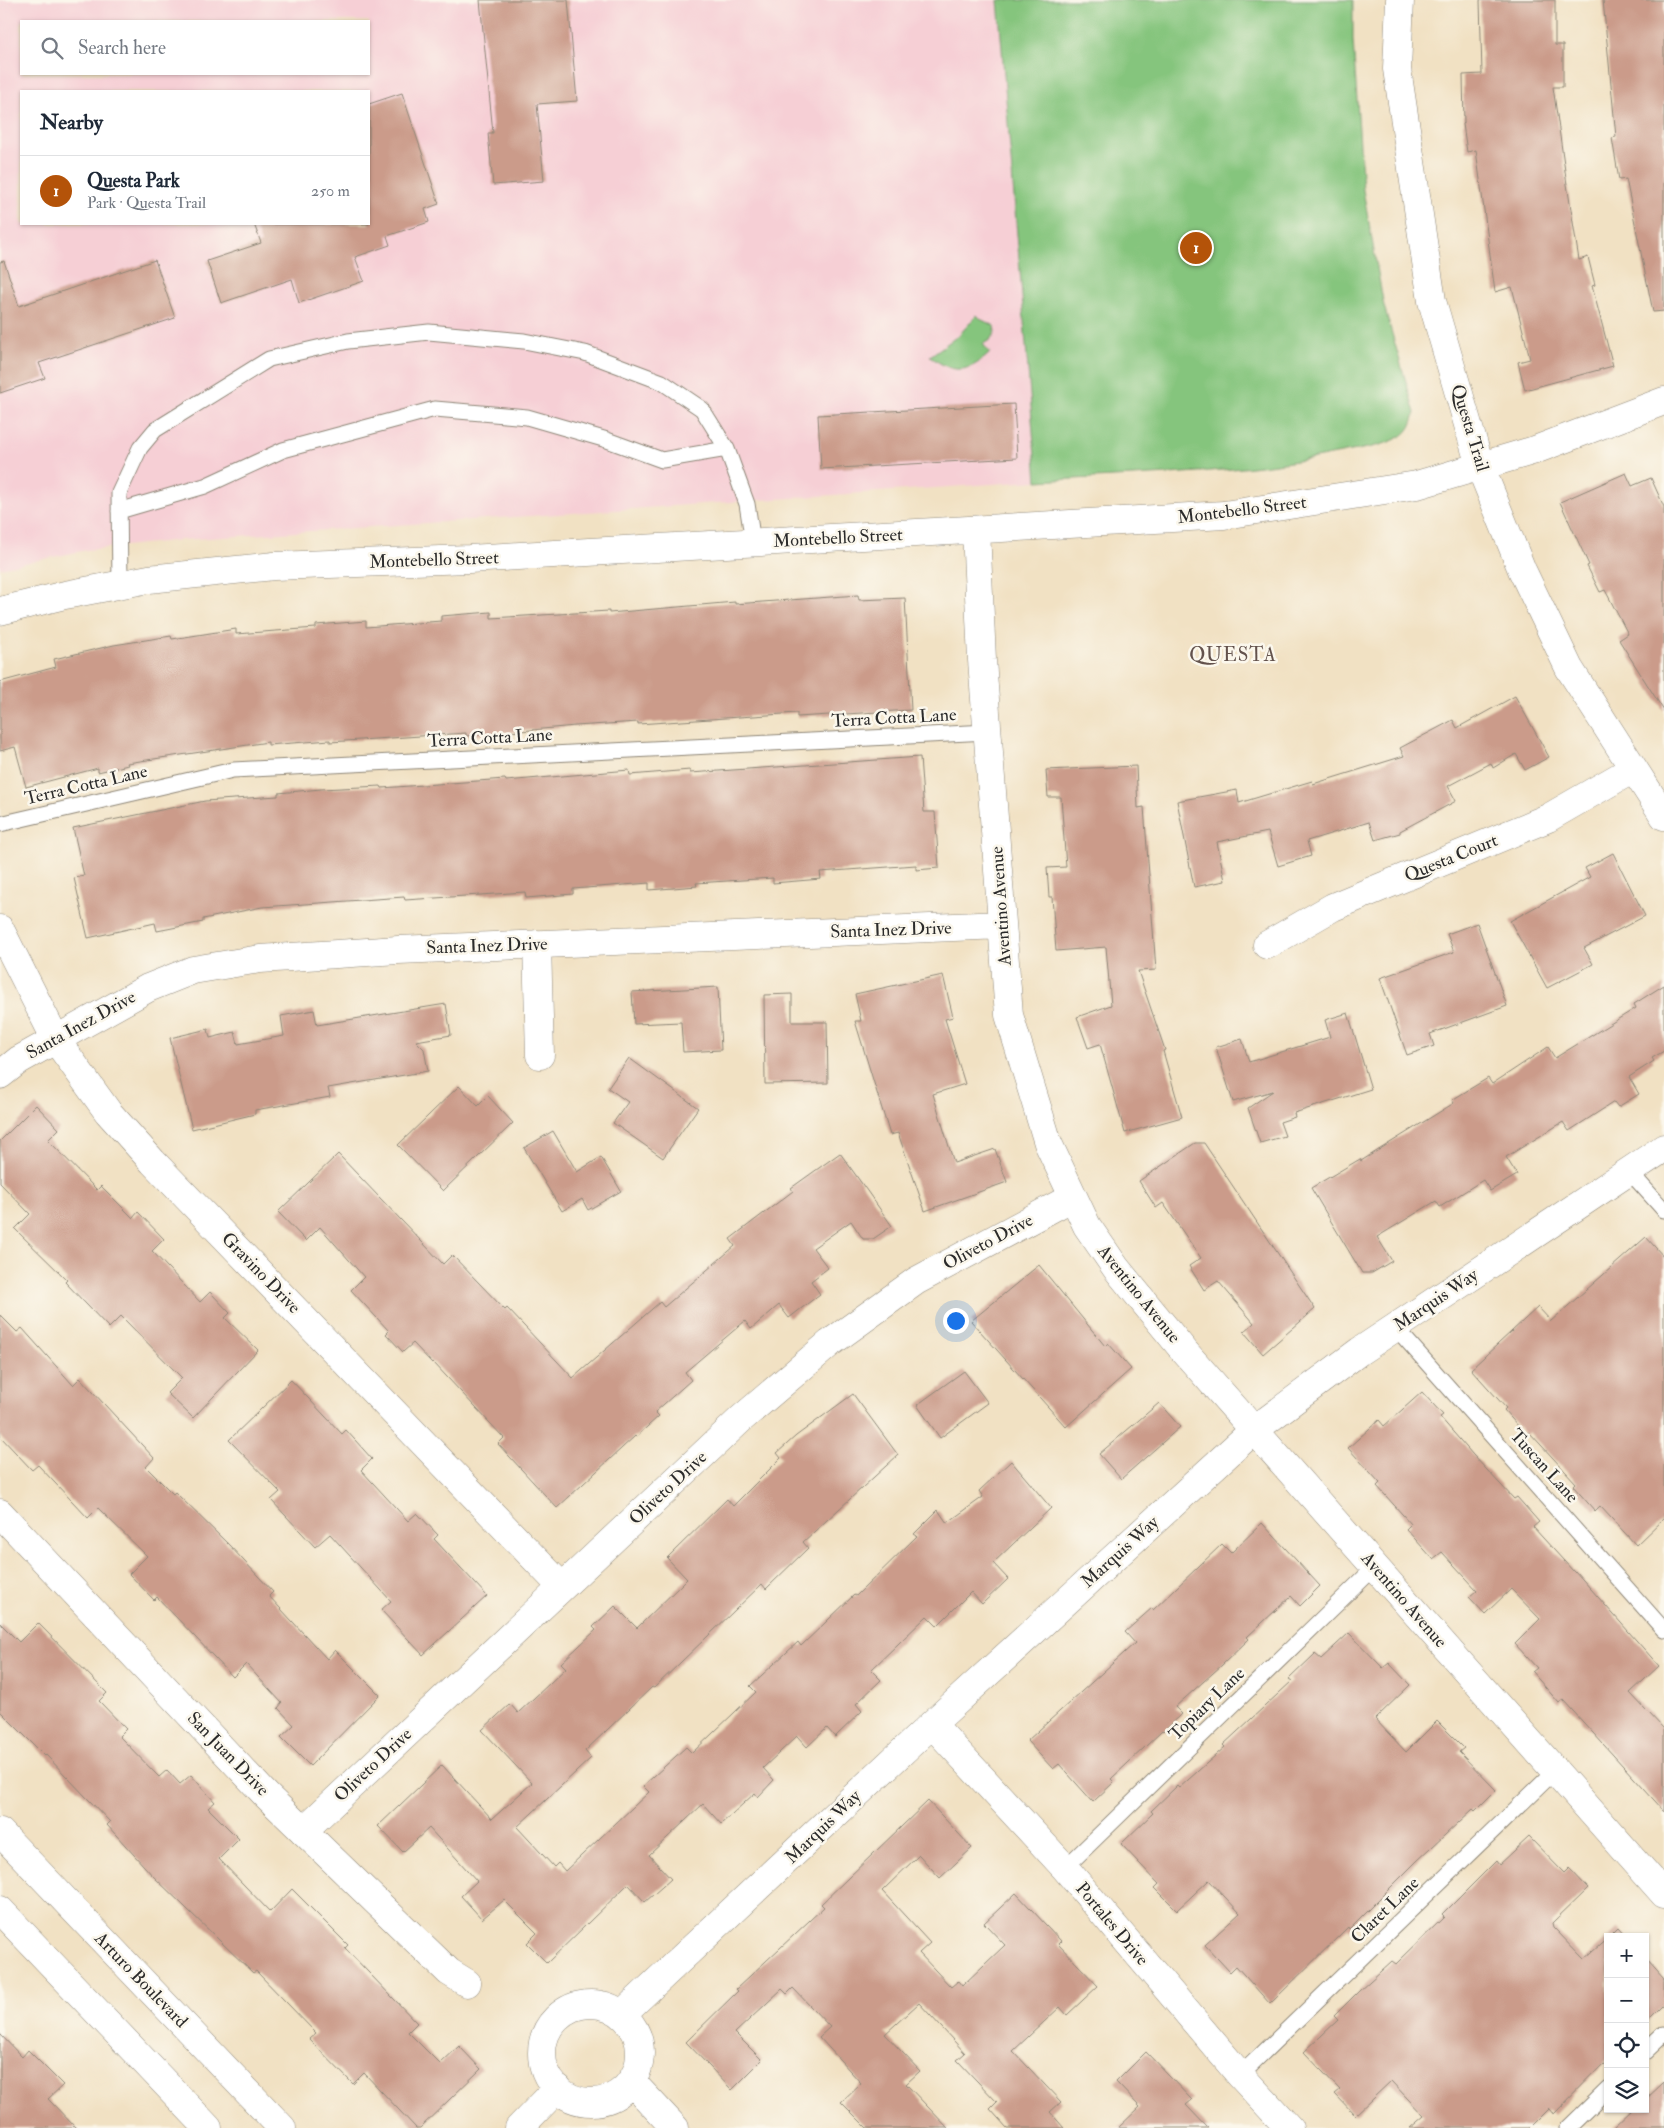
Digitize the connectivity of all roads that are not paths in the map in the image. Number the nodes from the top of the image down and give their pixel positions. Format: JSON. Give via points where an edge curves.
{"nodes":[{"id":1,"x":1400,"y":0,"type":"edge"},
{"id":2,"x":1664,"y":401,"type":"edge"},
{"id":3,"x":727,"y":449,"type":"junction"},
{"id":4,"x":1480,"y":466,"type":"junction"},
{"id":5,"x":119,"y":511,"type":"junction"},
{"id":6,"x":976,"y":530,"type":"junction"},
{"id":7,"x":753,"y":542,"type":"junction"},
{"id":8,"x":120,"y":585,"type":"junction"},
{"id":9,"x":0,"y":611,"type":"edge"},
{"id":10,"x":988,"y":732,"type":"junction"},
{"id":11,"x":1633,"y":769,"type":"junction"},
{"id":12,"x":1664,"y":816,"type":"edge"},
{"id":13,"x":0,"y":824,"type":"edge"},
{"id":14,"x":1002,"y":925,"type":"junction"},
{"id":15,"x":0,"y":929,"type":"edge"},
{"id":16,"x":537,"y":944,"type":"junction"},
{"id":17,"x":1267,"y":945,"type":"dead end"},
{"id":18,"x":56,"y":1040,"type":"junction"},
{"id":19,"x":540,"y":1056,"type":"dead end"},
{"id":20,"x":0,"y":1076,"type":"edge"},
{"id":21,"x":1664,"y":1148,"type":"edge"},
{"id":22,"x":1629,"y":1171,"type":"junction"},
{"id":23,"x":1073,"y":1197,"type":"junction"},
{"id":24,"x":1664,"y":1210,"type":"edge"},
{"id":25,"x":1395,"y":1327,"type":"junction"},
{"id":26,"x":1254,"y":1430,"type":"junction"},
{"id":27,"x":0,"y":1513,"type":"edge"},
{"id":28,"x":1375,"y":1567,"type":"junction"},
{"id":29,"x":562,"y":1588,"type":"junction"},
{"id":30,"x":1664,"y":1630,"type":"edge"},
{"id":31,"x":932,"y":1724,"type":"junction"},
{"id":32,"x":1555,"y":1771,"type":"junction"},
{"id":33,"x":303,"y":1830,"type":"junction"},
{"id":34,"x":0,"y":1832,"type":"edge"},
{"id":35,"x":1065,"y":1868,"type":"junction"},
{"id":36,"x":1664,"y":1894,"type":"edge"},
{"id":37,"x":0,"y":1910,"type":"edge"},
{"id":38,"x":467,"y":1983,"type":"dead end"},
{"id":39,"x":622,"y":2014,"type":"junction"},
{"id":40,"x":1664,"y":2034,"type":"edge"},
{"id":41,"x":1649,"y":2048,"type":"edge"},
{"id":42,"x":1240,"y":2075,"type":"junction"},
{"id":43,"x":631,"y":2081,"type":"junction"},
{"id":44,"x":558,"y":2088,"type":"junction"},
{"id":45,"x":1604,"y":2093,"type":"edge"},
{"id":46,"x":208,"y":2128,"type":"edge"},
{"id":47,"x":282,"y":2128,"type":"edge"},
{"id":48,"x":518,"y":2128,"type":"edge"},
{"id":49,"x":675,"y":2128,"type":"edge"},
{"id":50,"x":1288,"y":2128,"type":"edge"},
{"id":51,"x":1568,"y":2128,"type":"edge"}],
"edges":[{"from":1,"to":4,"type":"street","name":"Questa Trail","via":[[1397,69],[1432,301]]},
{"from":2,"to":4,"type":"street","name":"Montebello Street","via":[[1535,450]]},
{"from":3,"to":5,"type":"lane","via":[[662,460],[527,417],[435,409],[283,450],[205,486]]},
{"from":3,"to":5,"type":"lane","via":[[702,409],[662,382],[615,363],[524,340],[429,332],[348,341],[269,359],[155,430],[140,448],[119,493]]},
{"from":3,"to":7,"type":"lane","via":[[747,504]]},
{"from":4,"to":6,"type":"street","name":"Montebello Street","via":[[1417,484],[1224,515]]},
{"from":4,"to":11,"type":"street","name":"Questa Trail","via":[[1522,570],[1569,668]]},
{"from":5,"to":8,"type":"lane"},
{"from":6,"to":7,"type":"street","name":"Montebello Street"},
{"from":6,"to":10,"type":"street","name":"Aventino Avenue"},
{"from":7,"to":8,"type":"street","name":"Montebello Street","via":[[469,559],[274,566]]},
{"from":8,"to":9,"type":"street","name":"Montebello Street"},
{"from":10,"to":13,"type":"lane","name":"Terra Cotta Lane","via":[[233,770]]},
{"from":10,"to":14,"type":"street","name":"Aventino Avenue"},
{"from":11,"to":12,"type":"street","name":"Questa Trail"},
{"from":11,"to":17,"type":"street","name":"Questa Court","via":[[1548,818],[1332,907]]},
{"from":14,"to":16,"type":"street","name":"Santa Inez Drive"},
{"from":14,"to":23,"type":"street","name":"Aventino Avenue","via":[[1009,1015],[1048,1143]]},
{"from":15,"to":18,"type":"street","name":"Gravino Drive"},
{"from":16,"to":18,"type":"street","name":"Santa Inez Drive","via":[[260,959],[193,970],[148,988]]},
{"from":16,"to":19,"type":"street"},
{"from":18,"to":20,"type":"street","name":"Santa Inez Drive","via":[[19,1060]]},
{"from":18,"to":29,"type":"street","name":"Gravino Drive","via":[[108,1112],[154,1162]]},
{"from":21,"to":22,"type":"street","name":"Marquis Way"},
{"from":22,"to":24,"type":"lane"},
{"from":22,"to":25,"type":"street","name":"Marquis Way"},
{"from":23,"to":26,"type":"street","name":"Aventino Avenue","via":[[1087,1226],[1116,1268]]},
{"from":23,"to":29,"type":"street","name":"Oliveto Drive","via":[[916,1281],[830,1343],[741,1419]]},
{"from":25,"to":26,"type":"street","name":"Marquis Way"},
{"from":25,"to":30,"type":"lane","name":"Tuscan Lane"},
{"from":26,"to":28,"type":"street","name":"Aventino Avenue"},
{"from":26,"to":31,"type":"street","name":"Marquis Way"},
{"from":27,"to":33,"type":"street","name":"San Juan Drive","via":[[265,1794]]},
{"from":28,"to":32,"type":"street","name":"Aventino Avenue"},
{"from":28,"to":35,"type":"lane","name":"Topiary Lane"},
{"from":29,"to":33,"type":"street","name":"Oliveto Drive"},
{"from":31,"to":35,"type":"street","name":"Portales Drive"},
{"from":31,"to":39,"type":"street","name":"Marquis Way"},
{"from":32,"to":36,"type":"street","name":"Aventino Avenue"},
{"from":32,"to":42,"type":"lane","name":"Claret Lane"},
{"from":33,"to":38,"type":"street","name":"San Juan Drive","via":[[449,1972]]},
{"from":34,"to":47,"type":"street","name":"Arturo Boulevard"},
{"from":35,"to":42,"type":"street","name":"Portales Drive"},
{"from":37,"to":46,"type":"street"},
{"from":39,"to":43,"type":"street","via":[[630,2023],[640,2046],[637,2071]]},
{"from":39,"to":44,"type":"street","via":[[603,2005],[587,2004],[571,2008],[554,2020],[544,2039],[542,2060],[550,2081]]},
{"from":40,"to":41,"type":"lane"},
{"from":42,"to":50,"type":"street","name":"Portales Drive"},
{"from":43,"to":44,"type":"street","via":[[612,2097],[588,2102],[572,2098]]},
{"from":43,"to":49,"type":"street"},
{"from":44,"to":48,"type":"street"},
{"from":45,"to":51,"type":"lane"}]}
